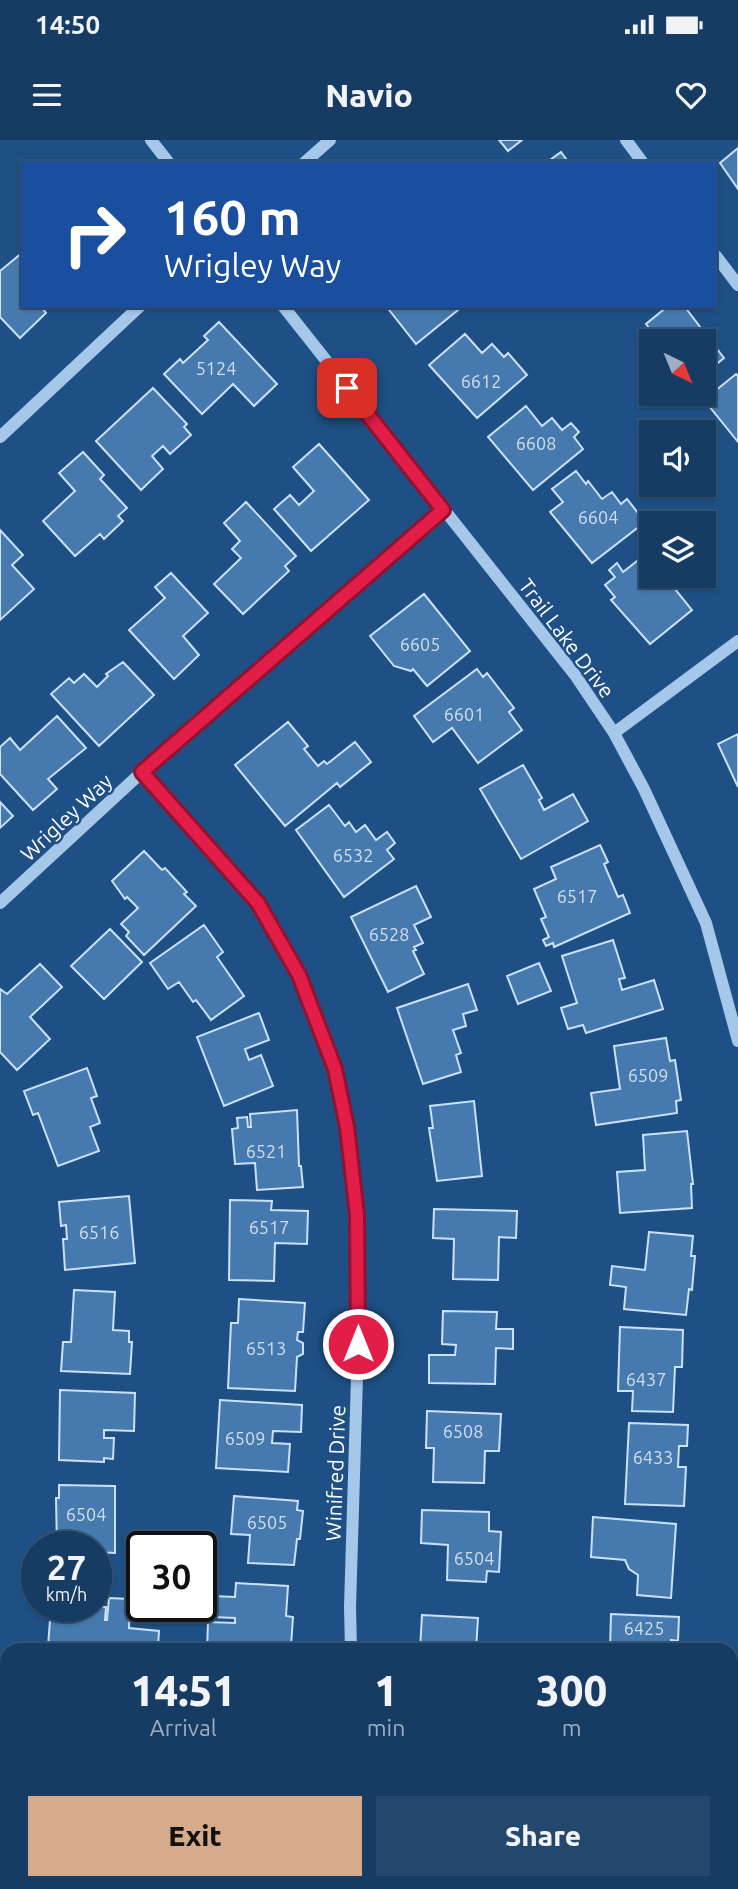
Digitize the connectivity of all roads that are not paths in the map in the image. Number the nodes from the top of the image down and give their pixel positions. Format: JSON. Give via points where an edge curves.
{"nodes":[{"id":1,"x":151,"y":140,"type":"edge"},
{"id":2,"x":330,"y":140,"type":"edge"},
{"id":3,"x":626,"y":140,"type":"edge"},
{"id":4,"x":167,"y":161,"type":"edge"},
{"id":5,"x":306,"y":161,"type":"edge"},
{"id":6,"x":642,"y":161,"type":"edge"},
{"id":7,"x":717,"y":257,"type":"edge"},
{"id":8,"x":738,"y":285,"type":"edge"},
{"id":9,"x":138,"y":308,"type":"edge"},
{"id":10,"x":285,"y":308,"type":"edge"},
{"id":11,"x":0,"y":437,"type":"edge"},
{"id":12,"x":443,"y":510,"type":"junction"},
{"id":13,"x":738,"y":642,"type":"edge"},
{"id":14,"x":614,"y":733,"type":"junction"},
{"id":15,"x":142,"y":772,"type":"junction"},
{"id":16,"x":0,"y":903,"type":"edge"},
{"id":17,"x":738,"y":1041,"type":"edge"},
{"id":18,"x":351,"y":1643,"type":"edge"}],
"edges":[{"from":1,"to":4,"type":"street"},
{"from":2,"to":5,"type":"street"},
{"from":3,"to":6,"type":"street"},
{"from":7,"to":8,"type":"street"},
{"from":9,"to":11,"type":"street"},
{"from":10,"to":12,"type":"street","name":"Trail Lake Drive"},
{"from":12,"to":14,"type":"street","name":"Trail Lake Drive","via":[[575,675]]},
{"from":12,"to":15,"type":"street","name":"Wrigley Way"},
{"from":13,"to":14,"type":"street"},
{"from":14,"to":17,"type":"street","name":"Trail Lake Drive","via":[[706,923]]},
{"from":15,"to":16,"type":"street","name":"Wrigley Way"},
{"from":15,"to":18,"type":"street","name":"Winifred Drive","via":[[258,903],[299,975],[335,1069],[357,1215]]}]}
